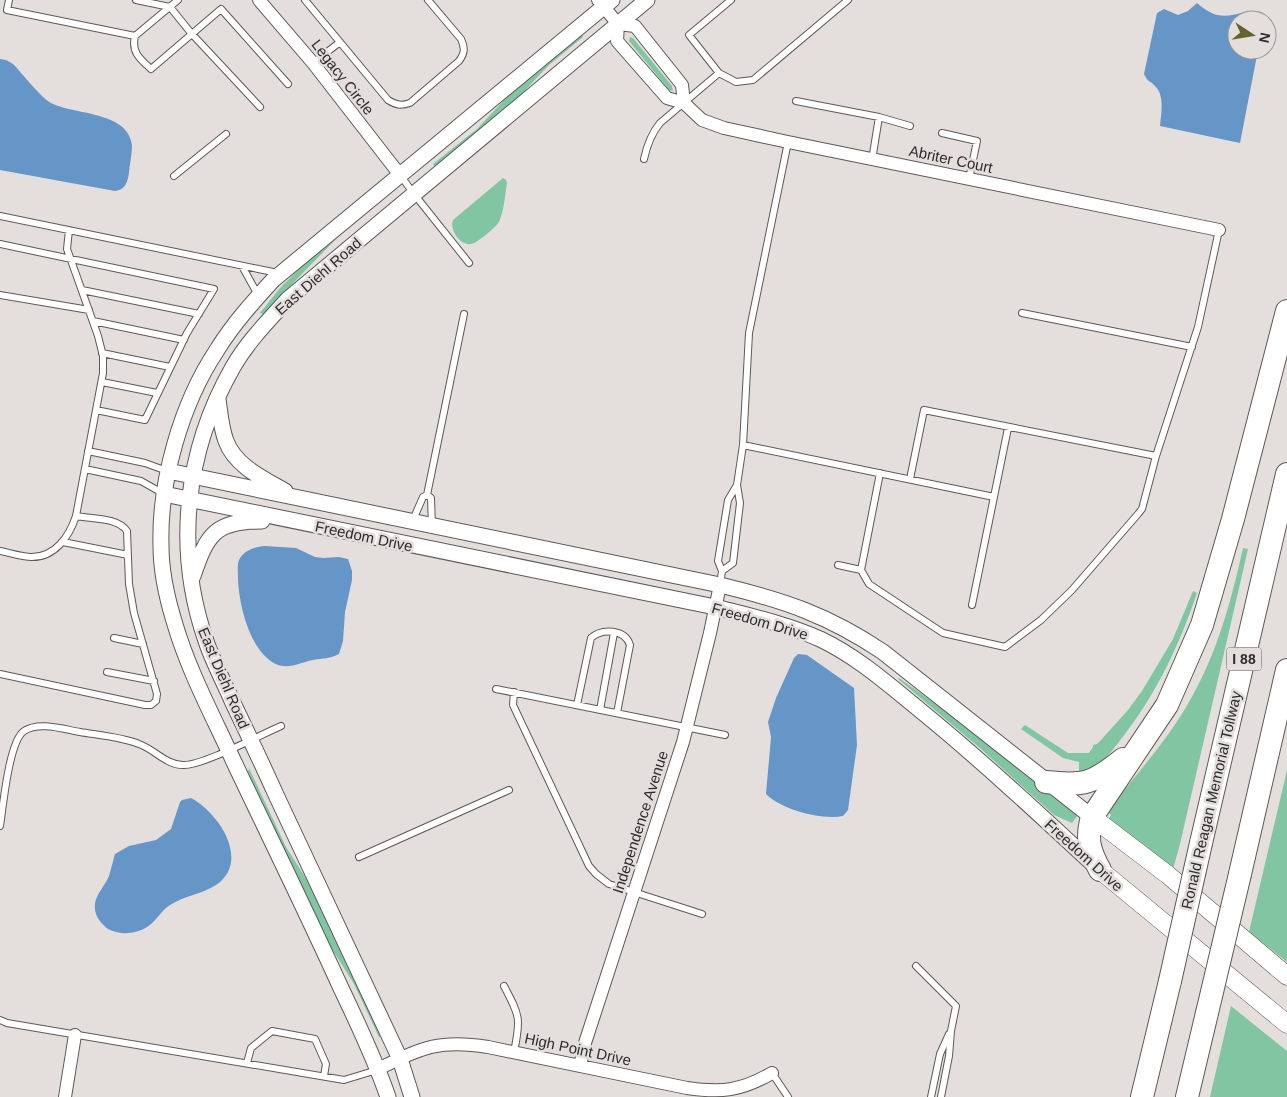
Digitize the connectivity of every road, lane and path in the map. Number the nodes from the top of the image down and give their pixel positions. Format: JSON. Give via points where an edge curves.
{"nodes":[{"id":1,"x":9,"y":0,"type":"edge"},
{"id":2,"x":136,"y":0,"type":"edge"},
{"id":3,"x":178,"y":0,"type":"edge"},
{"id":4,"x":259,"y":0,"type":"edge"},
{"id":5,"x":305,"y":0,"type":"edge"},
{"id":6,"x":428,"y":0,"type":"edge"},
{"id":7,"x":647,"y":0,"type":"edge"},
{"id":8,"x":731,"y":0,"type":"edge"},
{"id":9,"x":848,"y":0,"type":"edge"},
{"id":10,"x":604,"y":2,"type":"edge"},
{"id":11,"x":170,"y":7,"type":"junction"},
{"id":12,"x":618,"y":24,"type":"junction"},
{"id":13,"x":191,"y":33,"type":"junction"},
{"id":14,"x":135,"y":36,"type":"junction"},
{"id":15,"x":340,"y":42,"type":"junction"},
{"id":16,"x":313,"y":63,"type":"junction"},
{"id":17,"x":719,"y":73,"type":"junction"},
{"id":18,"x":288,"y":84,"type":"dead end"},
{"id":19,"x":796,"y":101,"type":"dead end"},
{"id":20,"x":684,"y":103,"type":"junction"},
{"id":21,"x":260,"y":107,"type":"dead end"},
{"id":22,"x":879,"y":117,"type":"junction"},
{"id":23,"x":910,"y":126,"type":"dead end"},
{"id":24,"x":942,"y":133,"type":"dead end"},
{"id":25,"x":226,"y":134,"type":"dead end"},
{"id":26,"x":788,"y":142,"type":"junction"},
{"id":27,"x":644,"y":159,"type":"dead end"},
{"id":28,"x":872,"y":160,"type":"junction"},
{"id":29,"x":400,"y":175,"type":"junction"},
{"id":30,"x":174,"y":176,"type":"dead end"},
{"id":31,"x":969,"y":179,"type":"junction"},
{"id":32,"x":414,"y":194,"type":"junction"},
{"id":33,"x":0,"y":216,"type":"edge"},
{"id":34,"x":69,"y":230,"type":"junction"},
{"id":35,"x":1219,"y":230,"type":"joint"},
{"id":36,"x":0,"y":244,"type":"edge"},
{"id":37,"x":71,"y":259,"type":"junction"},
{"id":38,"x":469,"y":263,"type":"dead end"},
{"id":39,"x":242,"y":266,"type":"junction"},
{"id":40,"x":282,"y":273,"type":"junction"},
{"id":41,"x":82,"y":290,"type":"junction"},
{"id":42,"x":0,"y":295,"type":"edge"},
{"id":43,"x":259,"y":296,"type":"junction"},
{"id":44,"x":89,"y":310,"type":"junction"},
{"id":45,"x":1287,"y":311,"type":"edge"},
{"id":46,"x":1022,"y":313,"type":"dead end"},
{"id":47,"x":199,"y":314,"type":"junction"},
{"id":48,"x":464,"y":314,"type":"dead end"},
{"id":49,"x":93,"y":322,"type":"junction"},
{"id":50,"x":184,"y":340,"type":"junction"},
{"id":51,"x":1192,"y":348,"type":"junction"},
{"id":52,"x":102,"y":353,"type":"junction"},
{"id":53,"x":170,"y":366,"type":"junction"},
{"id":54,"x":102,"y":382,"type":"junction"},
{"id":55,"x":158,"y":393,"type":"junction"},
{"id":56,"x":218,"y":397,"type":"junction"},
{"id":57,"x":96,"y":410,"type":"junction"},
{"id":58,"x":1008,"y":428,"type":"junction"},
{"id":59,"x":743,"y":445,"type":"junction"},
{"id":60,"x":88,"y":451,"type":"junction"},
{"id":61,"x":1156,"y":456,"type":"junction"},
{"id":62,"x":85,"y":469,"type":"junction"},
{"id":63,"x":168,"y":471,"type":"junction"},
{"id":64,"x":880,"y":473,"type":"junction"},
{"id":65,"x":1287,"y":474,"type":"edge"},
{"id":66,"x":192,"y":476,"type":"junction"},
{"id":67,"x":910,"y":479,"type":"junction"},
{"id":68,"x":736,"y":484,"type":"junction"},
{"id":69,"x":164,"y":494,"type":"junction"},
{"id":70,"x":426,"y":495,"type":"junction"},
{"id":71,"x":295,"y":497,"type":"junction"},
{"id":72,"x":994,"y":497,"type":"junction"},
{"id":73,"x":189,"y":500,"type":"junction"},
{"id":74,"x":76,"y":516,"type":"junction"},
{"id":75,"x":291,"y":521,"type":"junction"},
{"id":76,"x":412,"y":523,"type":"junction"},
{"id":77,"x":432,"y":527,"type":"junction"},
{"id":78,"x":63,"y":542,"type":"junction"},
{"id":79,"x":0,"y":551,"type":"edge"},
{"id":80,"x":128,"y":555,"type":"junction"},
{"id":81,"x":838,"y":565,"type":"dead end"},
{"id":82,"x":861,"y":570,"type":"junction"},
{"id":83,"x":721,"y":578,"type":"junction"},
{"id":84,"x":191,"y":580,"type":"junction"},
{"id":85,"x":972,"y":605,"type":"dead end"},
{"id":86,"x":715,"y":607,"type":"junction"},
{"id":87,"x":614,"y":633,"type":"junction"},
{"id":88,"x":114,"y":638,"type":"dead end"},
{"id":89,"x":143,"y":644,"type":"junction"},
{"id":90,"x":1287,"y":670,"type":"edge"},
{"id":91,"x":107,"y":672,"type":"dead end"},
{"id":92,"x":0,"y":674,"type":"edge"},
{"id":93,"x":154,"y":681,"type":"junction"},
{"id":94,"x":496,"y":689,"type":"dead end"},
{"id":95,"x":514,"y":692,"type":"junction"},
{"id":96,"x":577,"y":705,"type":"junction"},
{"id":97,"x":600,"y":710,"type":"junction"},
{"id":98,"x":617,"y":713,"type":"junction"},
{"id":99,"x":281,"y":726,"type":"dead end"},
{"id":100,"x":687,"y":727,"type":"junction"},
{"id":101,"x":725,"y":735,"type":"dead end"},
{"id":102,"x":250,"y":740,"type":"junction"},
{"id":103,"x":1140,"y":746,"type":"junction"},
{"id":104,"x":228,"y":750,"type":"junction"},
{"id":105,"x":1046,"y":782,"type":"junction"},
{"id":106,"x":509,"y":790,"type":"dead end"},
{"id":107,"x":1092,"y":817,"type":"junction"},
{"id":108,"x":0,"y":826,"type":"edge"},
{"id":109,"x":358,"y":857,"type":"dead end"},
{"id":110,"x":1100,"y":870,"type":"junction"},
{"id":111,"x":634,"y":892,"type":"junction"},
{"id":112,"x":702,"y":914,"type":"dead end"},
{"id":113,"x":916,"y":966,"type":"dead end"},
{"id":114,"x":1287,"y":976,"type":"edge"},
{"id":115,"x":504,"y":986,"type":"dead end"},
{"id":116,"x":0,"y":1020,"type":"edge"},
{"id":117,"x":1287,"y":1024,"type":"edge"},
{"id":118,"x":950,"y":1031,"type":"junction"},
{"id":119,"x":75,"y":1035,"type":"junction"},
{"id":120,"x":514,"y":1052,"type":"junction"},
{"id":121,"x":400,"y":1059,"type":"junction"},
{"id":122,"x":247,"y":1063,"type":"junction"},
{"id":123,"x":580,"y":1066,"type":"junction"},
{"id":124,"x":378,"y":1069,"type":"junction"},
{"id":125,"x":772,"y":1073,"type":"joint"},
{"id":126,"x":324,"y":1076,"type":"junction"},
{"id":127,"x":65,"y":1097,"type":"edge"},
{"id":128,"x":388,"y":1097,"type":"edge"},
{"id":129,"x":412,"y":1097,"type":"edge"},
{"id":130,"x":788,"y":1097,"type":"edge"},
{"id":131,"x":931,"y":1097,"type":"edge"},
{"id":132,"x":941,"y":1097,"type":"edge"},
{"id":133,"x":1142,"y":1097,"type":"edge"},
{"id":134,"x":1187,"y":1097,"type":"edge"}],
"edges":[{"from":1,"to":14,"type":"lane","via":[[7,10]]},
{"from":2,"to":11,"type":"lane"},
{"from":3,"to":11,"type":"lane"},
{"from":4,"to":16,"type":"street","name":"Legacy Circle"},
{"from":5,"to":15,"type":"lane"},
{"from":6,"to":15,"type":"lane","via":[[461,39],[464,55],[410,103],[397,105],[388,100]]},
{"from":7,"to":12,"type":"street","name":"East Diehl Road"},
{"from":8,"to":17,"type":"lane","via":[[689,35]]},
{"from":9,"to":17,"type":"lane","via":[[753,80],[736,82]]},
{"from":10,"to":12,"type":"street","name":"Abriter Court"},
{"from":10,"to":29,"type":"street","name":"East Diehl Road"},
{"from":11,"to":13,"type":"lane"},
{"from":11,"to":14,"type":"lane"},
{"from":12,"to":20,"type":"street","name":"Abriter Court","via":[[617,41],[667,98]]},
{"from":12,"to":20,"type":"street","via":[[635,26],[682,85]]},
{"from":12,"to":32,"type":"street","name":"East Diehl Road"},
{"from":13,"to":14,"type":"lane","via":[[151,69],[136,54]]},
{"from":13,"to":18,"type":"lane","via":[[221,8]]},
{"from":13,"to":21,"type":"lane"},
{"from":15,"to":16,"type":"lane"},
{"from":16,"to":29,"type":"street","name":"Legacy Circle"},
{"from":17,"to":20,"type":"lane"},
{"from":19,"to":22,"type":"lane"},
{"from":20,"to":26,"type":"street","name":"Abriter Court","via":[[702,120]]},
{"from":20,"to":27,"type":"lane","via":[[652,132]]},
{"from":22,"to":23,"type":"lane"},
{"from":22,"to":28,"type":"lane"},
{"from":24,"to":31,"type":"lane","via":[[977,140]]},
{"from":25,"to":30,"type":"lane"},
{"from":26,"to":28,"type":"street","name":"Abriter Court"},
{"from":26,"to":59,"type":"lane","via":[[749,333]]},
{"from":28,"to":31,"type":"street","name":"Abriter Court"},
{"from":29,"to":32,"type":"lane"},
{"from":29,"to":40,"type":"street","name":"East Diehl Road"},
{"from":31,"to":35,"type":"street","name":"Abriter Court"},
{"from":32,"to":38,"type":"lane"},
{"from":32,"to":56,"type":"street","name":"East Diehl Road","via":[[288,299],[249,344]]},
{"from":33,"to":34,"type":"lane"},
{"from":34,"to":37,"type":"lane","via":[[67,249]]},
{"from":34,"to":39,"type":"lane"},
{"from":35,"to":51,"type":"lane"},
{"from":36,"to":37,"type":"lane"},
{"from":37,"to":41,"type":"lane"},
{"from":37,"to":47,"type":"lane","via":[[214,289]]},
{"from":39,"to":40,"type":"lane"},
{"from":39,"to":43,"type":"lane"},
{"from":40,"to":43,"type":"street","name":"East Diehl Road"},
{"from":41,"to":44,"type":"lane"},
{"from":41,"to":47,"type":"lane"},
{"from":42,"to":44,"type":"lane"},
{"from":43,"to":63,"type":"street","name":"East Diehl Road","via":[[236,321],[204,372],[182,424]]},
{"from":44,"to":49,"type":"lane"},
{"from":45,"to":103,"type":"highway","via":[[1202,625],[1168,705]]},
{"from":46,"to":51,"type":"lane"},
{"from":47,"to":50,"type":"lane"},
{"from":48,"to":70,"type":"lane"},
{"from":49,"to":50,"type":"lane"},
{"from":49,"to":52,"type":"lane"},
{"from":50,"to":53,"type":"lane"},
{"from":51,"to":61,"type":"lane"},
{"from":52,"to":53,"type":"lane"},
{"from":52,"to":54,"type":"lane"},
{"from":53,"to":55,"type":"lane"},
{"from":54,"to":55,"type":"lane"},
{"from":54,"to":57,"type":"lane"},
{"from":55,"to":57,"type":"lane","via":[[145,420]]},
{"from":56,"to":66,"type":"street","name":"East Diehl Road"},
{"from":56,"to":71,"type":"street","via":[[221,421],[231,451],[249,469]]},
{"from":57,"to":60,"type":"lane"},
{"from":58,"to":61,"type":"lane"},
{"from":58,"to":67,"type":"lane","via":[[924,410]]},
{"from":58,"to":72,"type":"lane"},
{"from":59,"to":64,"type":"lane"},
{"from":59,"to":68,"type":"lane"},
{"from":60,"to":62,"type":"lane"},
{"from":60,"to":63,"type":"lane"},
{"from":61,"to":82,"type":"lane","via":[[1142,509],[1072,590],[1041,620],[1005,647],[943,633],[869,584]]},
{"from":62,"to":69,"type":"lane","via":[[140,481]]},
{"from":62,"to":74,"type":"lane"},
{"from":63,"to":66,"type":"street","name":"Freedom Drive"},
{"from":63,"to":69,"type":"street","name":"East Diehl Road"},
{"from":64,"to":67,"type":"lane"},
{"from":64,"to":82,"type":"lane"},
{"from":65,"to":133,"type":"highway","name":"Ronald Reagan Memorial Tollway","number":"I 88","bridge":true},
{"from":66,"to":71,"type":"street","name":"Freedom Drive"},
{"from":66,"to":73,"type":"street","name":"East Diehl Road"},
{"from":67,"to":72,"type":"lane"},
{"from":68,"to":83,"type":"lane","via":[[728,500],[718,561]]},
{"from":68,"to":83,"type":"lane","via":[[740,503],[733,563]]},
{"from":69,"to":73,"type":"street","name":"Freedom Drive"},
{"from":69,"to":104,"type":"street","name":"East Diehl Road","via":[[161,547],[173,620]]},
{"from":70,"to":76,"type":"lane"},
{"from":70,"to":77,"type":"lane","via":[[431,498]]},
{"from":71,"to":76,"type":"street","name":"Freedom Drive"},
{"from":72,"to":85,"type":"lane"},
{"from":73,"to":75,"type":"street","name":"Freedom Drive"},
{"from":73,"to":84,"type":"street","name":"East Diehl Road","via":[[187,525]]},
{"from":74,"to":78,"type":"lane"},
{"from":74,"to":80,"type":"lane","via":[[123,526],[127,531]]},
{"from":75,"to":84,"type":"street","via":[[246,521],[229,524],[213,533],[204,544]]},
{"from":75,"to":86,"type":"street","name":"Freedom Drive"},
{"from":76,"to":77,"type":"street","name":"Freedom Drive"},
{"from":77,"to":83,"type":"street","name":"Freedom Drive"},
{"from":78,"to":79,"type":"lane","via":[[44,555],[31,557]]},
{"from":78,"to":80,"type":"lane"},
{"from":80,"to":89,"type":"lane","via":[[129,584]]},
{"from":81,"to":82,"type":"lane"},
{"from":83,"to":86,"type":"street","name":"Independence Avenue"},
{"from":83,"to":105,"type":"street","name":"Freedom Drive","via":[[806,610],[860,636]]},
{"from":84,"to":102,"type":"street","name":"East Diehl Road","via":[[206,641]]},
{"from":86,"to":100,"type":"street","name":"Independence Avenue"},
{"from":86,"to":110,"type":"street","name":"Freedom Drive","via":[[791,628],[857,660],[949,734]]},
{"from":87,"to":96,"type":"lane","via":[[603,630],[591,638]]},
{"from":87,"to":97,"type":"lane"},
{"from":87,"to":98,"type":"lane","via":[[628,638],[630,645]]},
{"from":88,"to":89,"type":"lane"},
{"from":89,"to":93,"type":"lane"},
{"from":90,"to":134,"type":"highway","bridge":true},
{"from":91,"to":93,"type":"lane"},
{"from":92,"to":93,"type":"lane","via":[[145,705],[156,702]]},
{"from":94,"to":95,"type":"lane"},
{"from":95,"to":96,"type":"lane"},
{"from":95,"to":111,"type":"lane","via":[[513,705],[589,866],[602,880]]},
{"from":96,"to":97,"type":"lane"},
{"from":97,"to":98,"type":"lane"},
{"from":98,"to":100,"type":"lane"},
{"from":99,"to":102,"type":"lane"},
{"from":100,"to":101,"type":"lane"},
{"from":100,"to":111,"type":"street","name":"Independence Avenue"},
{"from":102,"to":104,"type":"lane"},
{"from":102,"to":121,"type":"street","name":"East Diehl Road"},
{"from":103,"to":105,"type":"highway","via":[[1097,779],[1073,785]]},
{"from":103,"to":107,"type":"highway"},
{"from":104,"to":108,"type":"lane","via":[[185,766],[168,761],[138,743],[52,726],[35,728],[24,732],[17,740]]},
{"from":104,"to":124,"type":"street","name":"East Diehl Road"},
{"from":105,"to":107,"type":"street","name":"Freedom Drive"},
{"from":106,"to":109,"type":"lane"},
{"from":107,"to":110,"type":"highway","via":[[1088,830],[1089,845]]},
{"from":107,"to":114,"type":"main road","name":"Freedom Drive","via":[[1175,881]]},
{"from":110,"to":117,"type":"main road","name":"Freedom Drive"},
{"from":111,"to":112,"type":"lane"},
{"from":111,"to":123,"type":"street","name":"Independence Avenue"},
{"from":113,"to":118,"type":"lane","via":[[956,1006]]},
{"from":115,"to":120,"type":"lane","via":[[518,1015]]},
{"from":116,"to":119,"type":"lane"},
{"from":118,"to":131,"type":"lane","via":[[940,1054]]},
{"from":118,"to":132,"type":"lane"},
{"from":119,"to":122,"type":"lane"},
{"from":119,"to":127,"type":"street"},
{"from":120,"to":121,"type":"street","name":"High Point Drive","via":[[455,1043],[426,1048]]},
{"from":120,"to":123,"type":"street","name":"High Point Drive"},
{"from":121,"to":124,"type":"street","name":"High Point Drive"},
{"from":121,"to":129,"type":"street","name":"East Diehl Road"},
{"from":122,"to":126,"type":"lane"},
{"from":122,"to":126,"type":"lane","via":[[251,1048],[272,1031],[315,1039],[326,1064]]},
{"from":123,"to":125,"type":"street","name":"High Point Drive","via":[[712,1092],[759,1081]]},
{"from":124,"to":126,"type":"lane","via":[[344,1080]]},
{"from":124,"to":128,"type":"street","name":"East Diehl Road"},
{"from":125,"to":130,"type":"lane"}]}
